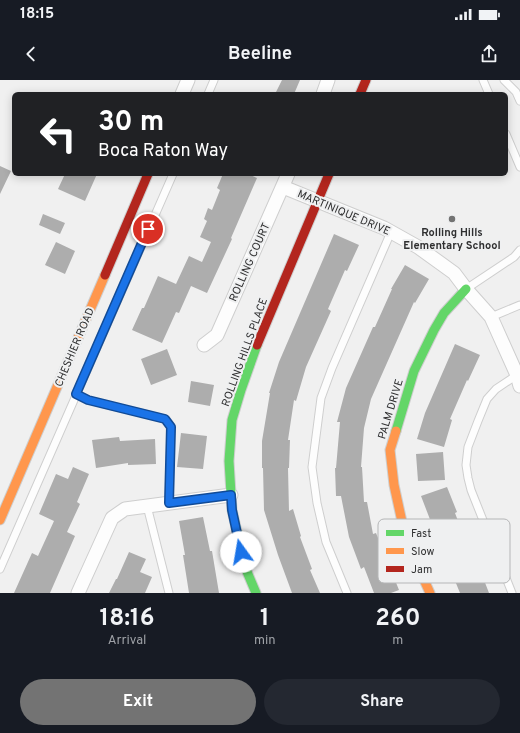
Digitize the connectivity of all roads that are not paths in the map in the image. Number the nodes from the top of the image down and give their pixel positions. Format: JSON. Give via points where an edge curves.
{"nodes":[{"id":1,"x":188,"y":80,"type":"edge"},
{"id":2,"x":214,"y":80,"type":"edge"},
{"id":3,"x":328,"y":80,"type":"edge"},
{"id":4,"x":366,"y":80,"type":"edge"},
{"id":5,"x":483,"y":80,"type":"edge"},
{"id":6,"x":504,"y":80,"type":"edge"},
{"id":7,"x":183,"y":92,"type":"edge"},
{"id":8,"x":209,"y":92,"type":"edge"},
{"id":9,"x":324,"y":92,"type":"edge"},
{"id":10,"x":361,"y":92,"type":"edge"},
{"id":11,"x":488,"y":92,"type":"edge"},
{"id":12,"x":520,"y":101,"type":"edge"},
{"id":13,"x":508,"y":139,"type":"edge"},
{"id":14,"x":520,"y":167,"type":"edge"},
{"id":15,"x":147,"y":176,"type":"edge"},
{"id":16,"x":172,"y":176,"type":"edge"},
{"id":17,"x":287,"y":176,"type":"edge"},
{"id":18,"x":328,"y":176,"type":"edge"},
{"id":19,"x":282,"y":187,"type":"junction"},
{"id":20,"x":318,"y":200,"type":"junction"},
{"id":21,"x":391,"y":232,"type":"junction"},
{"id":22,"x":520,"y":250,"type":"edge"},
{"id":23,"x":466,"y":289,"type":"junction"},
{"id":24,"x":520,"y":305,"type":"edge"},
{"id":25,"x":491,"y":317,"type":"junction"},
{"id":26,"x":204,"y":345,"type":"dead end"},
{"id":27,"x":518,"y":380,"type":"edge"},
{"id":28,"x":76,"y":394,"type":"junction"},
{"id":29,"x":231,"y":495,"type":"junction"},
{"id":30,"x":169,"y":503,"type":"junction"},
{"id":31,"x":147,"y":506,"type":"junction"},
{"id":32,"x":402,"y":519,"type":"edge"},
{"id":33,"x":483,"y":519,"type":"edge"},
{"id":34,"x":0,"y":520,"type":"edge"},
{"id":35,"x":0,"y":568,"type":"edge"},
{"id":36,"x":425,"y":583,"type":"edge"},
{"id":37,"x":508,"y":583,"type":"edge"},
{"id":38,"x":78,"y":593,"type":"edge"},
{"id":39,"x":169,"y":593,"type":"edge"},
{"id":40,"x":256,"y":593,"type":"edge"},
{"id":41,"x":347,"y":593,"type":"edge"},
{"id":42,"x":430,"y":593,"type":"edge"},
{"id":43,"x":512,"y":593,"type":"edge"}],
"edges":[{"from":1,"to":7,"type":"street"},
{"from":2,"to":8,"type":"lane"},
{"from":3,"to":9,"type":"street"},
{"from":4,"to":10,"type":"street"},
{"from":5,"to":11,"type":"lane"},
{"from":6,"to":12,"type":"lane","via":[[516,92]]},
{"from":13,"to":14,"type":"lane"},
{"from":15,"to":34,"type":"street","name":"CHESHIER ROAD"},
{"from":16,"to":28,"type":"lane"},
{"from":17,"to":19,"type":"street","name":"ROLLING COURT"},
{"from":18,"to":20,"type":"street","name":"ROLLING HILLS PLACE"},
{"from":19,"to":20,"type":"street","name":"MARTINIQUE DRIVE"},
{"from":19,"to":26,"type":"street","name":"ROLLING COURT","via":[[217,335]]},
{"from":20,"to":21,"type":"street","name":"MARTINIQUE DRIVE"},
{"from":20,"to":29,"type":"street","name":"ROLLING HILLS PLACE","via":[[260,336],[232,420],[228,461]]},
{"from":21,"to":23,"type":"street","name":"MARTINIQUE DRIVE","via":[[418,247],[454,273]]},
{"from":21,"to":41,"type":"lane","via":[[321,398],[312,467],[326,542]]},
{"from":22,"to":23,"type":"lane","via":[[514,257]]},
{"from":23,"to":25,"type":"street","name":"MARTINIQUE DRIVE"},
{"from":23,"to":32,"type":"street","name":"PALM DRIVE","via":[[444,313],[414,371],[390,450]]},
{"from":24,"to":25,"type":"lane"},
{"from":25,"to":27,"type":"street","name":"MARTINIQUE DRIVE"},
{"from":27,"to":33,"type":"lane","via":[[496,390],[487,399],[468,447],[468,478]]},
{"from":28,"to":30,"type":"lane","via":[[88,400],[165,419],[171,427]]},
{"from":28,"to":35,"type":"lane"},
{"from":29,"to":30,"type":"street"},
{"from":29,"to":40,"type":"street","name":"ROLLING HILLS PLACE","via":[[245,567]]},
{"from":30,"to":31,"type":"street"},
{"from":31,"to":38,"type":"street","via":[[125,509],[112,518]]},
{"from":31,"to":39,"type":"lane"},
{"from":36,"to":42,"type":"street","name":"PALM DRIVE"},
{"from":37,"to":43,"type":"lane"}]}
